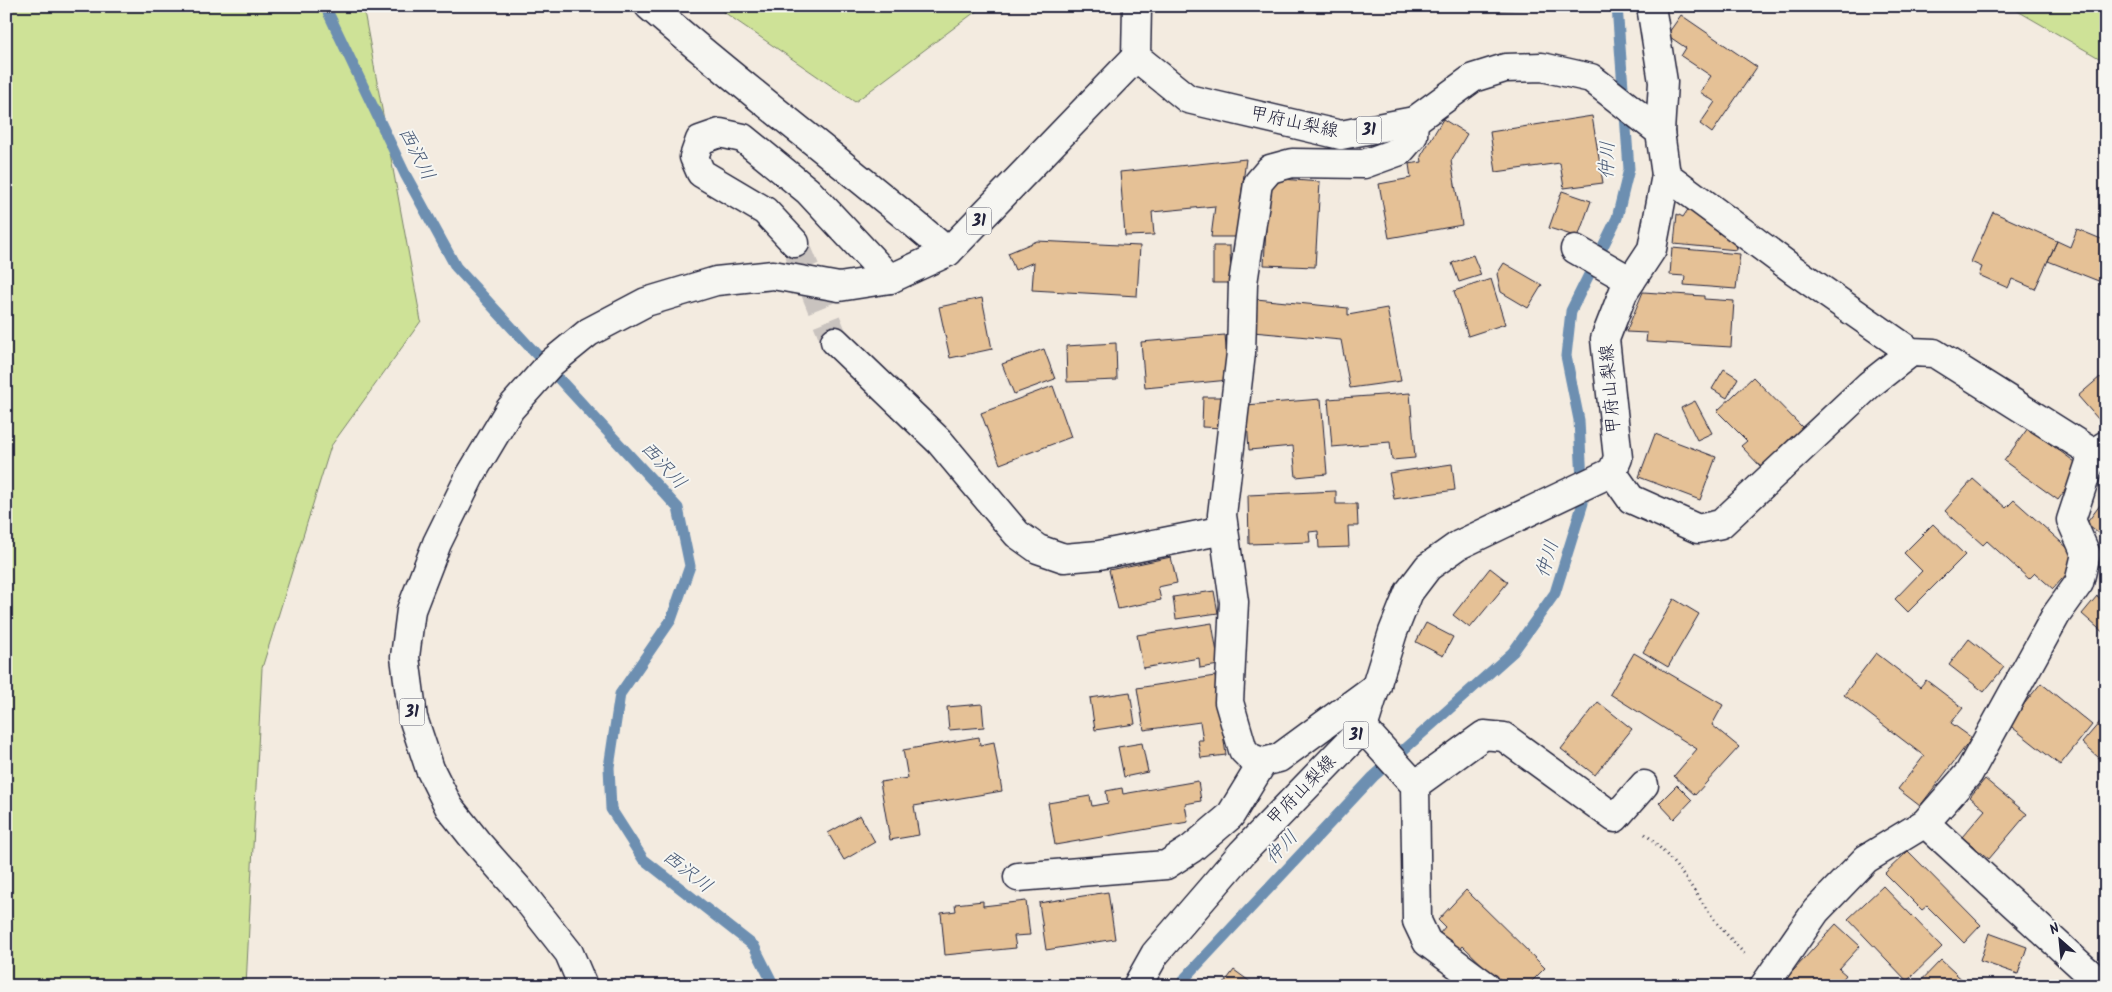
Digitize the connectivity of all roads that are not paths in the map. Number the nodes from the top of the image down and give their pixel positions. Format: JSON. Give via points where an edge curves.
{"nodes":[{"id":1,"x":649,"y":6,"type":"edge"},
{"id":2,"x":1138,"y":6,"type":"edge"},
{"id":3,"x":1650,"y":6,"type":"edge"},
{"id":4,"x":1136,"y":57,"type":"junction"},
{"id":5,"x":1414,"y":120,"type":"junction"},
{"id":6,"x":1654,"y":127,"type":"junction"},
{"id":7,"x":1666,"y":176,"type":"junction"},
{"id":8,"x":795,"y":243,"type":"tunnel mouth"},
{"id":9,"x":1575,"y":249,"type":"dead end"},
{"id":10,"x":948,"y":252,"type":"junction"},
{"id":11,"x":1624,"y":277,"type":"junction"},
{"id":12,"x":890,"y":279,"type":"junction"},
{"id":13,"x":835,"y":341,"type":"tunnel mouth"},
{"id":14,"x":1911,"y":352,"type":"junction"},
{"id":15,"x":2099,"y":449,"type":"edge"},
{"id":16,"x":1607,"y":476,"type":"junction"},
{"id":17,"x":1224,"y":530,"type":"junction"},
{"id":18,"x":1377,"y":686,"type":"junction"},
{"id":19,"x":1368,"y":733,"type":"junction"},
{"id":20,"x":1263,"y":762,"type":"junction"},
{"id":21,"x":1410,"y":779,"type":"junction"},
{"id":22,"x":1644,"y":785,"type":"dead end"},
{"id":23,"x":1925,"y":823,"type":"junction"},
{"id":24,"x":1018,"y":877,"type":"dead end"},
{"id":25,"x":1766,"y":984,"type":"edge"},
{"id":26,"x":583,"y":986,"type":"edge"},
{"id":27,"x":1137,"y":986,"type":"edge"},
{"id":28,"x":1486,"y":986,"type":"edge"},
{"id":29,"x":2103,"y":986,"type":"edge"}],
"edges":[{"from":1,"to":10,"type":"main road"},
{"from":2,"to":4,"type":"main road"},
{"from":3,"to":6,"type":"main road","via":[[1663,82]]},
{"from":4,"to":5,"type":"main road","name":"甲府山梨線","number":"31","via":[[1188,99],[1283,122],[1341,135]]},
{"from":4,"to":10,"type":"main road","number":"31"},
{"from":5,"to":6,"type":"main road","name":"甲府山梨線","number":"31","via":[[1473,78],[1505,68],[1542,68],[1591,78]]},
{"from":5,"to":17,"type":"main road","via":[[1413,136],[1400,151],[1364,164],[1292,162],[1270,169],[1258,183],[1243,283],[1240,353],[1222,515]]},
{"from":6,"to":7,"type":"main road","name":"甲府山梨線"},
{"from":7,"to":11,"type":"main road","name":"甲府山梨線","via":[[1652,249]]},
{"from":7,"to":14,"type":"main road"},
{"from":8,"to":12,"type":"main road","via":[[765,211],[701,173],[694,157],[700,140],[720,132],[743,138],[808,191]]},
{"from":9,"to":11,"type":"main road"},
{"from":10,"to":12,"type":"main road","number":"31"},
{"from":11,"to":16,"type":"main road","name":"甲府山梨線","via":[[1623,293],[1605,340],[1618,458]]},
{"from":12,"to":26,"type":"main road","number":"31","via":[[839,287],[773,275],[716,281],[646,302],[589,332],[551,363],[510,409],[470,476],[437,543],[412,610],[405,657],[413,718],[430,769],[449,807],[569,953]]},
{"from":13,"to":17,"type":"main road","via":[[940,442],[1018,534],[1038,549],[1064,558],[1098,555]]},
{"from":14,"to":15,"type":"main road","via":[[1934,353]]},
{"from":14,"to":16,"type":"main road","via":[[1868,385],[1721,524],[1698,529],[1631,499]]},
{"from":15,"to":23,"type":"main road","via":[[2070,520],[2086,554],[2079,583],[2056,614],[1969,773]]},
{"from":16,"to":18,"type":"main road","name":"甲府山梨線","number":"31","via":[[1459,545],[1428,567],[1409,592]]},
{"from":17,"to":20,"type":"main road","via":[[1234,602],[1229,702],[1243,750],[1251,758]]},
{"from":18,"to":19,"type":"main road","name":"甲府山梨線","number":"31"},
{"from":18,"to":20,"type":"main road","via":[[1280,758]]},
{"from":19,"to":21,"type":"main road"},
{"from":19,"to":27,"type":"main road","name":"甲府山梨線","number":"31","via":[[1242,853],[1155,954]]},
{"from":20,"to":24,"type":"main road","via":[[1230,816],[1166,865]]},
{"from":21,"to":22,"type":"main road","via":[[1484,735],[1504,736],[1615,818]]},
{"from":21,"to":28,"type":"main road","via":[[1418,921],[1427,942]]},
{"from":23,"to":25,"type":"main road","via":[[1866,859],[1816,911]]},
{"from":23,"to":29,"type":"main road"}]}
